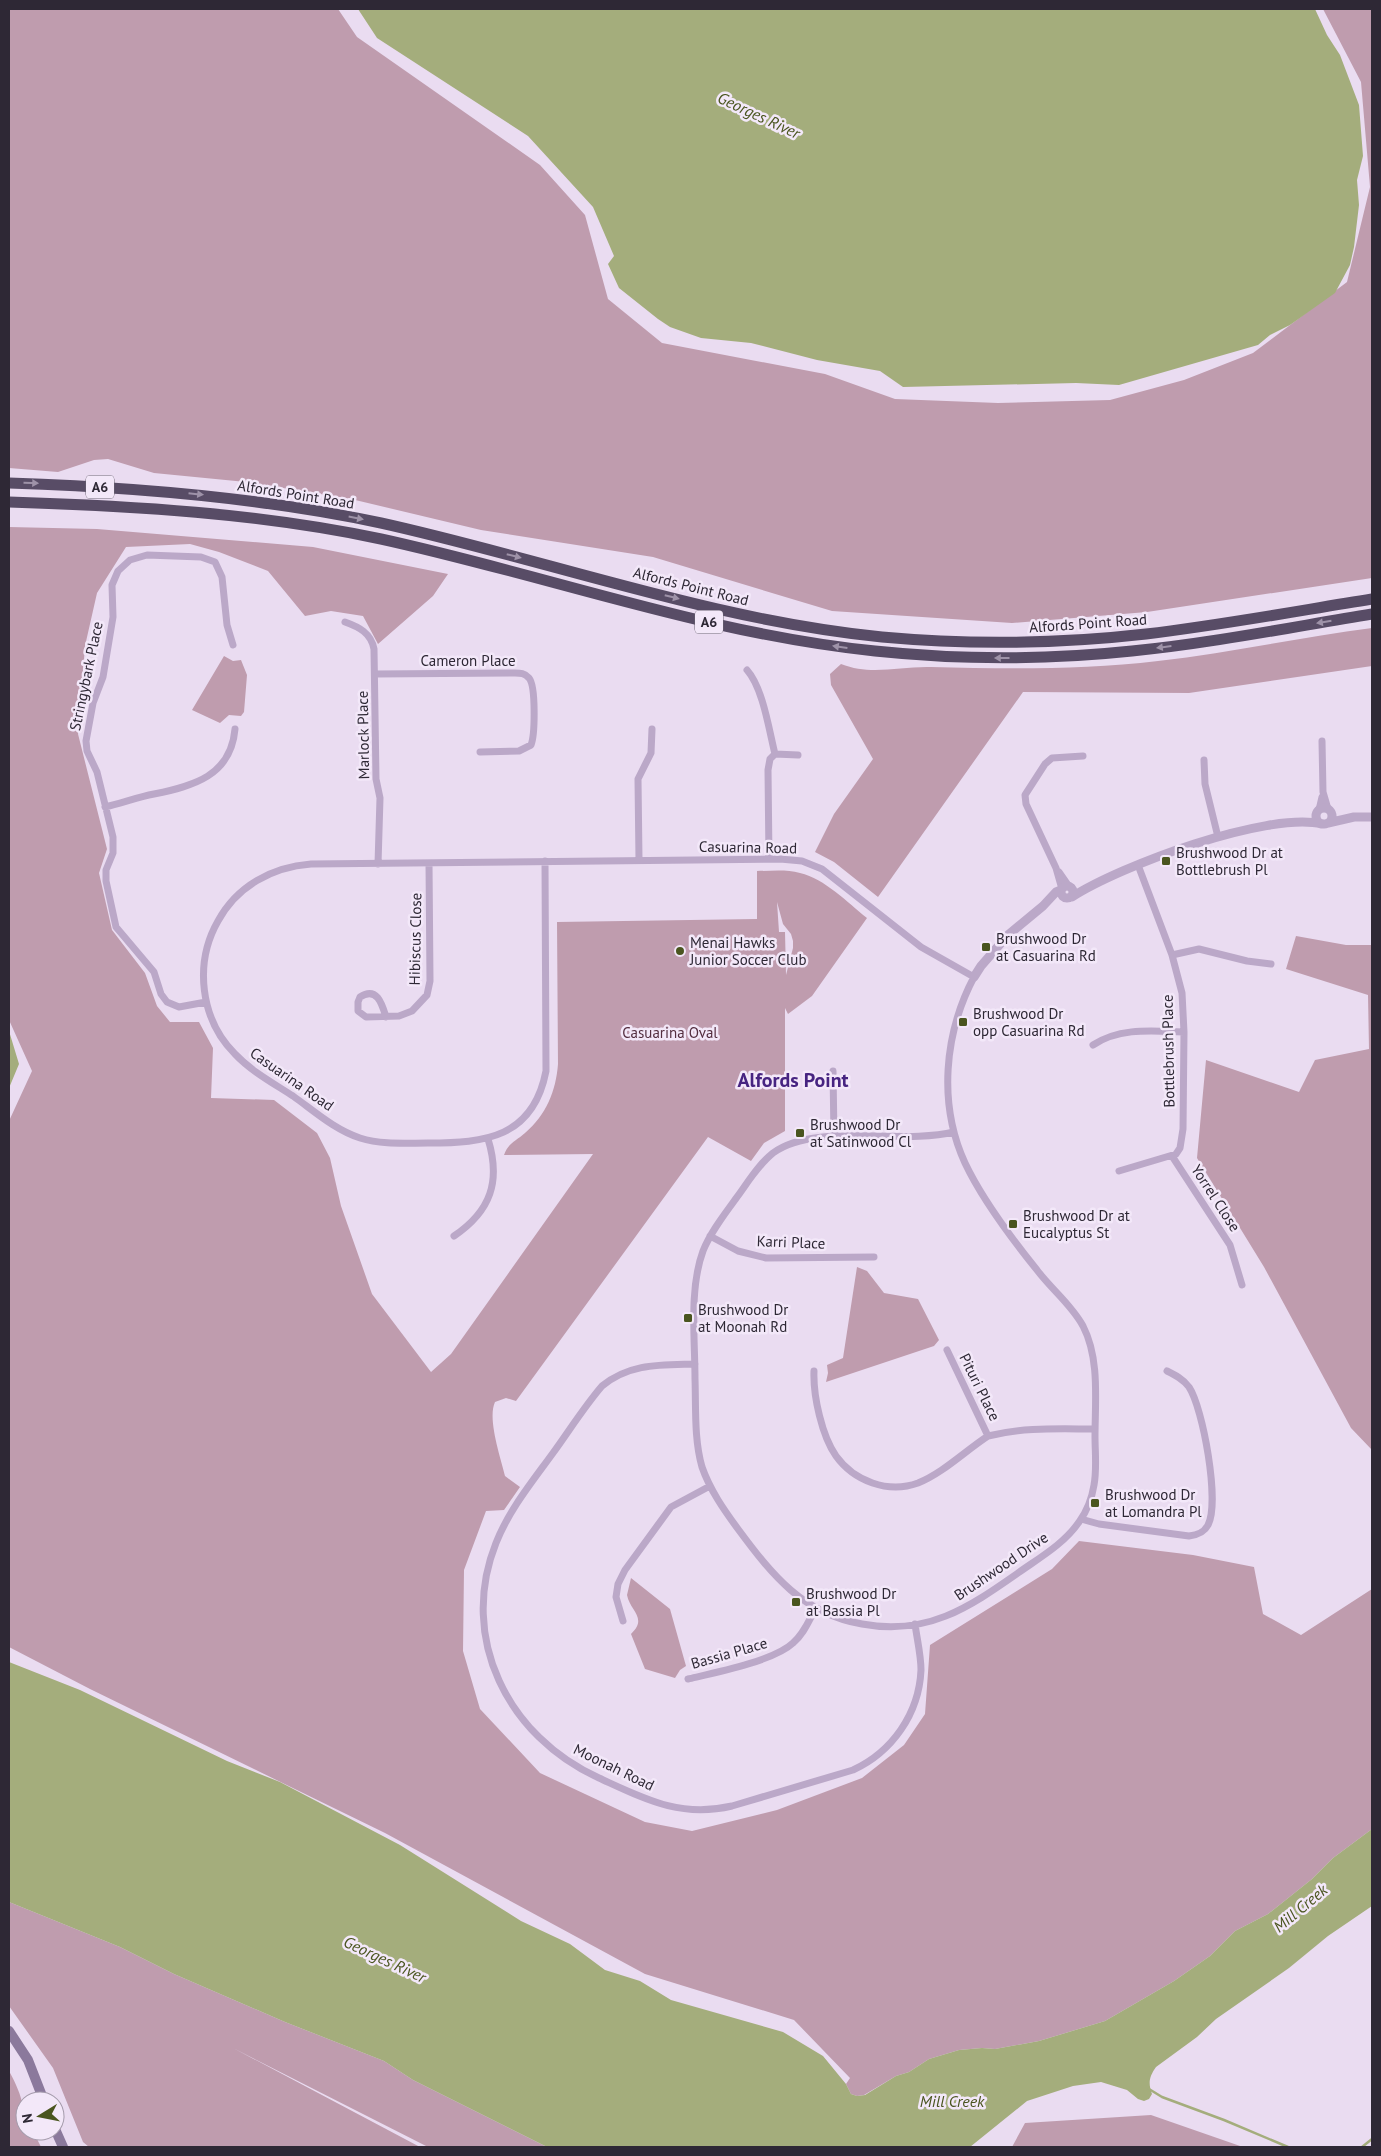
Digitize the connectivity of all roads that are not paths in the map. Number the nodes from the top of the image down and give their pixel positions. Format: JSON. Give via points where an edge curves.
{"nodes":[{"id":1,"x":9,"y":483,"type":"edge"},
{"id":2,"x":9,"y":502,"type":"edge"},
{"id":3,"x":1372,"y":599,"type":"edge"},
{"id":4,"x":1372,"y":614,"type":"edge"},
{"id":5,"x":344,"y":622,"type":"dead end"},
{"id":6,"x":233,"y":645,"type":"dead end"},
{"id":7,"x":747,"y":670,"type":"dead end"},
{"id":8,"x":375,"y":674,"type":"junction"},
{"id":9,"x":235,"y":729,"type":"dead end"},
{"id":10,"x":652,"y":729,"type":"dead end"},
{"id":11,"x":1322,"y":741,"type":"dead end"},
{"id":12,"x":480,"y":752,"type":"dead end"},
{"id":13,"x":775,"y":754,"type":"junction"},
{"id":14,"x":798,"y":754,"type":"dead end"},
{"id":15,"x":1083,"y":756,"type":"dead end"},
{"id":16,"x":1204,"y":760,"type":"dead end"},
{"id":17,"x":105,"y":807,"type":"junction"},
{"id":18,"x":1324,"y":810,"type":"junction"},
{"id":19,"x":1354,"y":817,"type":"junction"},
{"id":20,"x":1372,"y":817,"type":"edge"},
{"id":21,"x":1293,"y":822,"type":"junction"},
{"id":22,"x":1325,"y":823,"type":"junction"},
{"id":23,"x":1218,"y":837,"type":"junction"},
{"id":24,"x":769,"y":859,"type":"junction"},
{"id":25,"x":639,"y":860,"type":"junction"},
{"id":26,"x":545,"y":861,"type":"junction"},
{"id":27,"x":429,"y":863,"type":"junction"},
{"id":28,"x":378,"y":864,"type":"junction"},
{"id":29,"x":1138,"y":865,"type":"junction"},
{"id":30,"x":1066,"y":891,"type":"junction"},
{"id":31,"x":1172,"y":955,"type":"junction"},
{"id":32,"x":1271,"y":964,"type":"dead end"},
{"id":33,"x":974,"y":977,"type":"junction"},
{"id":34,"x":206,"y":1002,"type":"junction"},
{"id":35,"x":386,"y":1016,"type":"dead end"},
{"id":36,"x":1184,"y":1032,"type":"junction"},
{"id":37,"x":1093,"y":1045,"type":"dead end"},
{"id":38,"x":833,"y":1071,"type":"dead end"},
{"id":39,"x":954,"y":1132,"type":"junction"},
{"id":40,"x":834,"y":1137,"type":"junction"},
{"id":41,"x":488,"y":1139,"type":"junction"},
{"id":42,"x":1172,"y":1156,"type":"junction"},
{"id":43,"x":1120,"y":1171,"type":"dead end"},
{"id":44,"x":454,"y":1236,"type":"dead end"},
{"id":45,"x":710,"y":1236,"type":"junction"},
{"id":46,"x":874,"y":1257,"type":"dead end"},
{"id":47,"x":1242,"y":1285,"type":"dead end"},
{"id":48,"x":947,"y":1350,"type":"dead end"},
{"id":49,"x":695,"y":1364,"type":"junction"},
{"id":50,"x":814,"y":1371,"type":"dead end"},
{"id":51,"x":1167,"y":1371,"type":"dead end"},
{"id":52,"x":1095,"y":1429,"type":"junction"},
{"id":53,"x":988,"y":1436,"type":"junction"},
{"id":54,"x":710,"y":1486,"type":"junction"},
{"id":55,"x":1081,"y":1519,"type":"junction"},
{"id":56,"x":816,"y":1608,"type":"junction"},
{"id":57,"x":623,"y":1621,"type":"dead end"},
{"id":58,"x":915,"y":1624,"type":"junction"},
{"id":59,"x":688,"y":1680,"type":"dead end"},
{"id":60,"x":9,"y":2031,"type":"edge"},
{"id":61,"x":40,"y":2091,"type":"edge"}],
"edges":[{"from":1,"to":3,"type":"highway","name":"Alfords Point Road","number":"A6","one_way":true,"via":[[216,496],[344,516],[423,533],[727,611],[884,637],[974,642],[1094,639],[1186,629]]},
{"from":4,"to":2,"type":"highway","name":"Alfords Point Road","number":"A6","one_way":true,"via":[[1180,645],[1098,654],[1004,658],[910,654],[817,644],[744,631],[415,547],[323,527],[195,511]]},
{"from":5,"to":8,"type":"street","name":"Marlock Place","via":[[362,630],[371,639]]},
{"from":6,"to":17,"type":"street","name":"Stringybark Place","via":[[226,625],[222,577],[211,559],[147,555],[121,566],[112,585],[114,617],[86,741]]},
{"from":7,"to":13,"type":"street","via":[[754,679],[762,702]]},
{"from":8,"to":12,"type":"street","name":"Cameron Place","via":[[524,674],[533,690],[531,745],[519,751]]},
{"from":8,"to":28,"type":"street","name":"Marlock Place","via":[[376,779],[380,798]]},
{"from":9,"to":17,"type":"street","via":[[232,748],[225,760],[204,778],[182,788]]},
{"from":10,"to":25,"type":"street","via":[[651,753],[638,779]]},
{"from":11,"to":18,"type":"street"},
{"from":13,"to":14,"type":"street"},
{"from":13,"to":24,"type":"street","via":[[770,759],[768,770]]},
{"from":15,"to":30,"type":"street","via":[[1052,758],[1025,795],[1026,804]]},
{"from":16,"to":23,"type":"street","via":[[1204,784]]},
{"from":17,"to":34,"type":"street","name":"Stringybark Place","via":[[114,848],[106,870],[106,881],[118,931],[154,972],[160,994],[167,1002],[179,1007]]},
{"from":18,"to":19,"type":"street","name":"Brushwood Drive"},
{"from":18,"to":21,"type":"street","name":"Brushwood Drive"},
{"from":18,"to":22,"type":"street","via":[[1332,818]]},
{"from":18,"to":22,"type":"street","via":[[1316,817]]},
{"from":19,"to":20,"type":"street","name":"Brushwood Drive"},
{"from":19,"to":22,"type":"street","name":"Brushwood Drive"},
{"from":21,"to":22,"type":"street","name":"Brushwood Drive"},
{"from":21,"to":23,"type":"street","name":"Brushwood Drive"},
{"from":23,"to":29,"type":"street","name":"Brushwood Drive"},
{"from":24,"to":25,"type":"street","name":"Casuarina Road"},
{"from":24,"to":33,"type":"street","name":"Casuarina Road","via":[[802,861],[822,869],[921,947]]},
{"from":25,"to":26,"type":"street","name":"Casuarina Road"},
{"from":26,"to":27,"type":"street","name":"Casuarina Road"},
{"from":26,"to":41,"type":"street","name":"Casuarina Road","via":[[547,1050],[544,1082],[524,1116],[510,1128]]},
{"from":27,"to":28,"type":"street","name":"Casuarina Road"},
{"from":27,"to":35,"type":"street","name":"Hibiscus Close","via":[[430,988],[423,1002],[412,1011]]},
{"from":28,"to":34,"type":"street","name":"Casuarina Road","via":[[294,866],[266,875],[245,889],[225,909],[209,940],[203,973]]},
{"from":29,"to":30,"type":"street","name":"Brushwood Drive"},
{"from":29,"to":31,"type":"street","name":"Bottlebrush Place"},
{"from":30,"to":33,"type":"street","name":"Brushwood Drive","via":[[1008,935]]},
{"from":31,"to":32,"type":"street","via":[[1200,949]]},
{"from":31,"to":36,"type":"street","name":"Bottlebrush Place","via":[[1182,994]]},
{"from":33,"to":39,"type":"street","name":"Brushwood Drive","via":[[957,1016],[950,1048],[948,1094]]},
{"from":34,"to":41,"type":"street","name":"Casuarina Road","via":[[219,1034],[242,1060],[350,1134],[391,1143],[458,1143]]},
{"from":36,"to":37,"type":"street","via":[[1130,1032],[1106,1037]]},
{"from":36,"to":42,"type":"street","name":"Bottlebrush Place","via":[[1182,1136],[1180,1148]]},
{"from":38,"to":40,"type":"street"},
{"from":39,"to":40,"type":"street","name":"Brushwood Drive","via":[[928,1136]]},
{"from":39,"to":52,"type":"street","name":"Brushwood Drive","via":[[979,1188],[1037,1271],[1083,1326],[1094,1362]]},
{"from":40,"to":45,"type":"street","name":"Brushwood Drive","via":[[800,1140],[774,1152],[755,1172]]},
{"from":41,"to":44,"type":"street","via":[[495,1167],[491,1192],[474,1220]]},
{"from":42,"to":43,"type":"street"},
{"from":42,"to":47,"type":"street","name":"Yorrel Close","via":[[1226,1239]]},
{"from":45,"to":46,"type":"street","name":"Karri Place","via":[[738,1251],[766,1258]]},
{"from":45,"to":49,"type":"street","name":"Brushwood Drive","via":[[696,1282]]},
{"from":48,"to":53,"type":"street","name":"Pituri Place"},
{"from":49,"to":54,"type":"street","name":"Brushwood Drive","via":[[697,1441]]},
{"from":49,"to":58,"type":"street","name":"Moonah Road","via":[[634,1368],[602,1386],[515,1506],[499,1535],[486,1582],[487,1641],[502,1688],[528,1728],[570,1763],[651,1802],[694,1810],[714,1810],[738,1804],[853,1770],[888,1746],[909,1717],[917,1694],[920,1660]]},
{"from":50,"to":53,"type":"street","via":[[814,1391],[830,1444],[846,1467],[875,1484],[897,1487],[916,1483]]},
{"from":51,"to":55,"type":"street","via":[[1188,1386],[1196,1403],[1213,1482],[1208,1526],[1189,1536]]},
{"from":52,"to":53,"type":"street","via":[[1016,1430]]},
{"from":52,"to":55,"type":"street","name":"Brushwood Drive","via":[[1094,1487]]},
{"from":54,"to":56,"type":"street","name":"Brushwood Drive","via":[[773,1575]]},
{"from":54,"to":57,"type":"street","via":[[671,1507],[625,1570],[616,1598]]},
{"from":55,"to":58,"type":"street","name":"Brushwood Drive","via":[[1064,1539],[976,1602],[946,1617]]},
{"from":56,"to":58,"type":"street","name":"Brushwood Drive","via":[[862,1624],[885,1627]]},
{"from":56,"to":59,"type":"street","name":"Bassia Place","via":[[802,1634],[787,1649]]},
{"from":60,"to":61,"type":"main road","via":[[28,2060]]}]}
